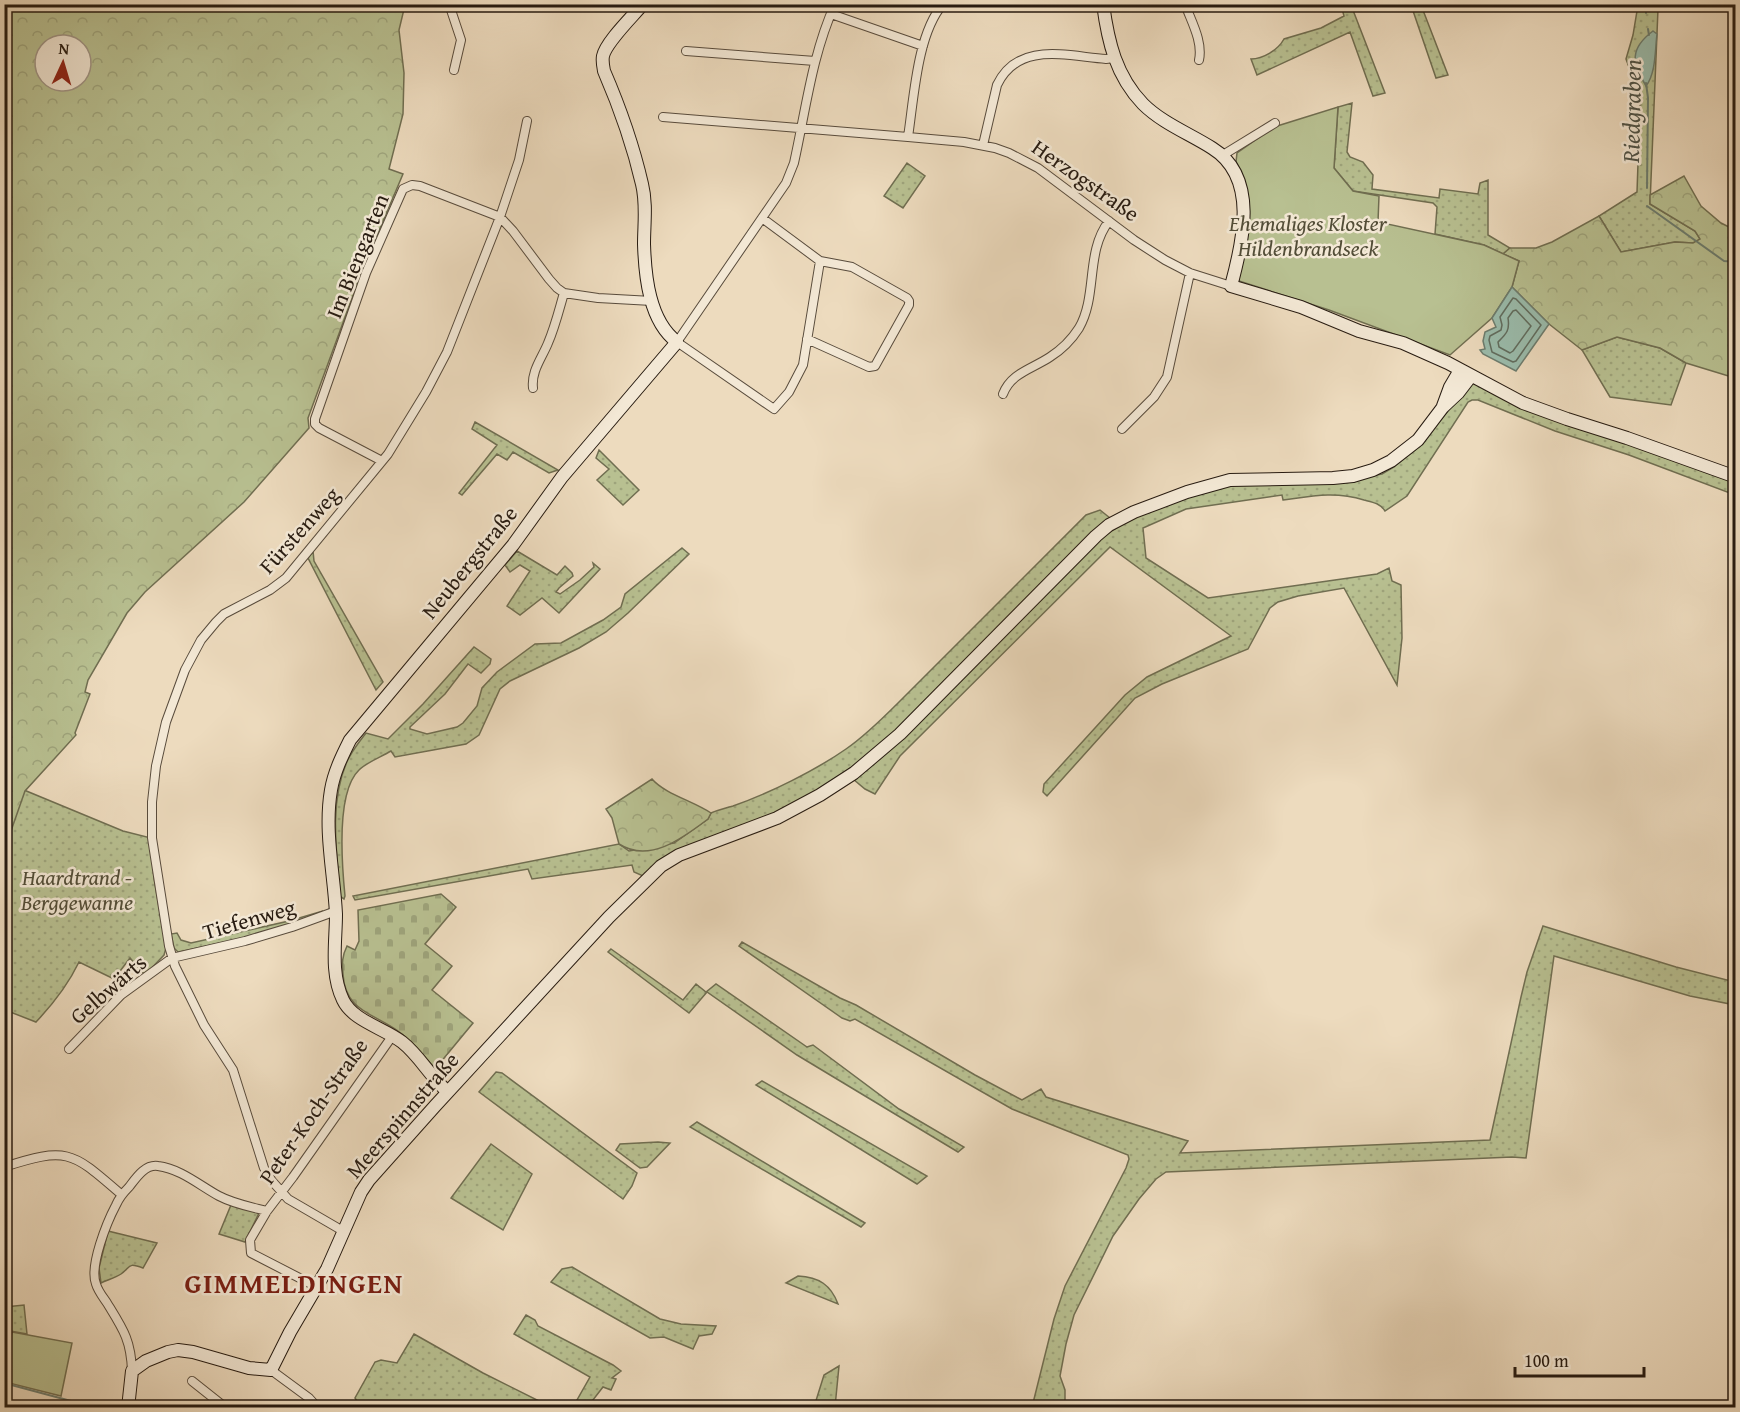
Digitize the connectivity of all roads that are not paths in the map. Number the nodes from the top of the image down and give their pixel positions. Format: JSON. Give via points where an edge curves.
{"nodes":[{"id":1,"x":449,"y":4,"type":"edge"},
{"id":2,"x":643,"y":4,"type":"edge"},
{"id":3,"x":835,"y":4,"type":"edge"},
{"id":4,"x":943,"y":4,"type":"edge"},
{"id":5,"x":1103,"y":4,"type":"edge"},
{"id":6,"x":1185,"y":4,"type":"edge"},
{"id":7,"x":831,"y":14,"type":"junction"},
{"id":8,"x":923,"y":46,"type":"junction"},
{"id":9,"x":686,"y":51,"type":"dead end"},
{"id":10,"x":1114,"y":58,"type":"junction"},
{"id":11,"x":1199,"y":60,"type":"dead end"},
{"id":12,"x":815,"y":61,"type":"junction"},
{"id":13,"x":454,"y":70,"type":"dead end"},
{"id":14,"x":663,"y":117,"type":"dead end"},
{"id":15,"x":527,"y":121,"type":"dead end"},
{"id":16,"x":1275,"y":123,"type":"dead end"},
{"id":17,"x":801,"y":128,"type":"junction"},
{"id":18,"x":908,"y":137,"type":"junction"},
{"id":19,"x":983,"y":145,"type":"junction"},
{"id":20,"x":1223,"y":155,"type":"junction"},
{"id":21,"x":500,"y":217,"type":"junction"},
{"id":22,"x":762,"y":218,"type":"junction"},
{"id":23,"x":1109,"y":220,"type":"junction"},
{"id":24,"x":820,"y":261,"type":"junction"},
{"id":25,"x":1190,"y":273,"type":"junction"},
{"id":26,"x":1232,"y":286,"type":"junction"},
{"id":27,"x":564,"y":293,"type":"junction"},
{"id":28,"x":652,"y":301,"type":"junction"},
{"id":29,"x":807,"y":339,"type":"junction"},
{"id":30,"x":676,"y":342,"type":"junction"},
{"id":31,"x":1466,"y":373,"type":"junction"},
{"id":32,"x":533,"y":388,"type":"dead end"},
{"id":33,"x":1003,"y":394,"type":"dead end"},
{"id":34,"x":1122,"y":429,"type":"dead end"},
{"id":35,"x":382,"y":461,"type":"junction"},
{"id":36,"x":1736,"y":477,"type":"edge"},
{"id":37,"x":336,"y":911,"type":"junction"},
{"id":38,"x":172,"y":958,"type":"junction"},
{"id":39,"x":393,"y":1035,"type":"junction"},
{"id":40,"x":69,"y":1048,"type":"dead end"},
{"id":41,"x":448,"y":1092,"type":"junction"},
{"id":42,"x":4,"y":1167,"type":"edge"},
{"id":43,"x":282,"y":1192,"type":"junction"},
{"id":44,"x":122,"y":1195,"type":"junction"},
{"id":45,"x":267,"y":1211,"type":"junction"},
{"id":46,"x":343,"y":1231,"type":"junction"},
{"id":47,"x":317,"y":1287,"type":"junction"},
{"id":48,"x":271,"y":1370,"type":"junction"},
{"id":49,"x":132,"y":1371,"type":"junction"},
{"id":50,"x":192,"y":1381,"type":"dead end"},
{"id":51,"x":128,"y":1407,"type":"edge"},
{"id":52,"x":226,"y":1407,"type":"edge"},
{"id":53,"x":318,"y":1407,"type":"edge"}],
"edges":[{"from":1,"to":13,"type":"street","via":[[460,35]]},
{"from":2,"to":28,"type":"street","via":[[611,41],[603,58],[643,186],[645,258]]},
{"from":3,"to":7,"type":"street","name":"Neubergstraße"},
{"from":4,"to":8,"type":"street"},
{"from":5,"to":10,"type":"street"},
{"from":6,"to":11,"type":"street","via":[[1199,44]]},
{"from":7,"to":8,"type":"street"},
{"from":7,"to":12,"type":"street","name":"Neubergstraße"},
{"from":8,"to":18,"type":"street"},
{"from":9,"to":12,"type":"street"},
{"from":10,"to":19,"type":"street","via":[[1040,54],[1014,63],[997,85]]},
{"from":10,"to":20,"type":"street","via":[[1142,103]]},
{"from":12,"to":17,"type":"street","name":"Neubergstraße"},
{"from":14,"to":17,"type":"street","name":"Herzogstraße"},
{"from":15,"to":21,"type":"street","name":"Fürstenweg"},
{"from":16,"to":20,"type":"street"},
{"from":17,"to":18,"type":"street","name":"Herzogstraße"},
{"from":17,"to":22,"type":"street","name":"Neubergstraße","via":[[791,173]]},
{"from":18,"to":19,"type":"street","name":"Herzogstraße"},
{"from":19,"to":23,"type":"street","name":"Herzogstraße","via":[[1028,162]]},
{"from":20,"to":26,"type":"street","via":[[1235,173],[1244,202]]},
{"from":21,"to":27,"type":"street","name":"Im Biengarten"},
{"from":21,"to":35,"type":"street","name":"Fürstenweg","via":[[447,352]]},
{"from":21,"to":35,"type":"street","name":"Im Biengarten","via":[[420,186],[403,189],[366,273],[315,419],[320,428]]},
{"from":22,"to":24,"type":"street"},
{"from":22,"to":30,"type":"street","name":"Neubergstraße"},
{"from":23,"to":25,"type":"street","name":"Herzogstraße"},
{"from":23,"to":33,"type":"street","via":[[1098,239],[1088,303],[1079,328],[1060,350],[1011,380]]},
{"from":24,"to":29,"type":"street"},
{"from":24,"to":29,"type":"street","via":[[852,267],[907,298],[909,305],[874,366]]},
{"from":25,"to":26,"type":"street","name":"Herzogstraße"},
{"from":25,"to":34,"type":"street","via":[[1167,376],[1154,398]]},
{"from":26,"to":31,"type":"street","name":"Herzogstraße","via":[[1403,343]]},
{"from":27,"to":28,"type":"street"},
{"from":27,"to":32,"type":"street","via":[[533,376]]},
{"from":28,"to":30,"type":"street","via":[[664,331]]},
{"from":29,"to":30,"type":"street","via":[[803,365],[789,392],[774,409]]},
{"from":30,"to":37,"type":"street","name":"Neubergstraße","via":[[351,740],[337,766],[330,791],[330,856]]},
{"from":31,"to":36,"type":"street","name":"Herzogstraße","via":[[1523,403]]},
{"from":31,"to":41,"type":"street","name":"Meerspinnstraße","via":[[1450,387],[1443,407],[1418,440],[1373,470],[1333,478],[1230,480],[1187,492],[1109,525],[872,759],[790,812],[679,855],[662,866],[609,917]]},
{"from":35,"to":38,"type":"street","name":"Fürstenweg","via":[[286,578],[208,629],[185,670],[166,722],[152,802],[152,838]]},
{"from":37,"to":38,"type":"street","name":"Tiefenweg","via":[[245,941]]},
{"from":37,"to":39,"type":"street","name":"Neubergstraße","via":[[334,960],[338,989],[356,1014]]},
{"from":38,"to":40,"type":"street","name":"Gelbwärts","via":[[121,995]]},
{"from":38,"to":43,"type":"street","name":"Fürstenweg","via":[[197,1013],[233,1070],[264,1168]]},
{"from":39,"to":41,"type":"street","name":"Neubergstraße"},
{"from":39,"to":43,"type":"street","name":"Peter-Koch-Straße"},
{"from":41,"to":46,"type":"street","name":"Meerspinnstraße","via":[[369,1180]]},
{"from":42,"to":44,"type":"street","via":[[45,1155],[64,1155],[81,1162]]},
{"from":43,"to":45,"type":"street","name":"Peter-Koch-Straße"},
{"from":43,"to":46,"type":"street","name":"Fürstenweg"},
{"from":44,"to":45,"type":"street","name":"Peter-Koch-Straße","via":[[147,1168],[158,1166],[182,1174],[222,1198]]},
{"from":44,"to":49,"type":"street","name":"Peter-Koch-Straße","via":[[96,1258],[95,1281],[126,1333]]},
{"from":45,"to":47,"type":"street","via":[[250,1240],[251,1253]]},
{"from":46,"to":47,"type":"street","name":"Meerspinnstraße"},
{"from":47,"to":48,"type":"street","name":"Meerspinnstraße"},
{"from":48,"to":49,"type":"street","via":[[178,1350],[146,1361]]},
{"from":48,"to":53,"type":"street"},
{"from":49,"to":51,"type":"street","name":"Peter-Koch-Straße"},
{"from":50,"to":52,"type":"street"}]}
